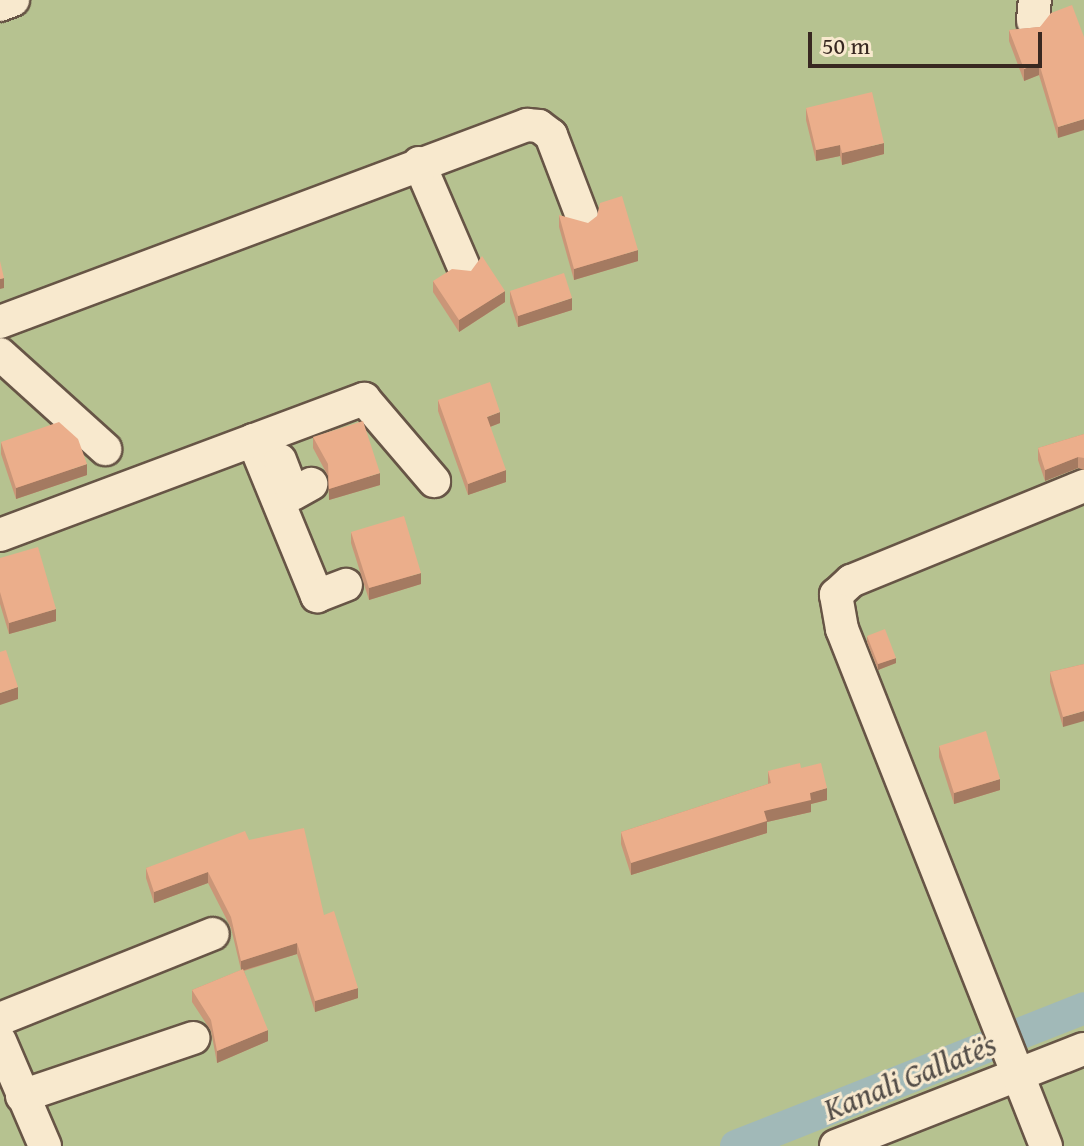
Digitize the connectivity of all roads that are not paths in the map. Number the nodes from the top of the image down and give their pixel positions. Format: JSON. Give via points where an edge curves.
{"nodes":[{"id":1,"x":13,"y":0,"type":"edge"},
{"id":2,"x":0,"y":5,"type":"edge"},
{"id":3,"x":419,"y":163,"type":"junction"},
{"id":4,"x":582,"y":216,"type":"dead end"},
{"id":5,"x":463,"y":265,"type":"dead end"},
{"id":6,"x":0,"y":322,"type":"edge"},
{"id":7,"x":0,"y":354,"type":"edge"},
{"id":8,"x":262,"y":437,"type":"junction"},
{"id":9,"x":105,"y":449,"type":"dead end"},
{"id":10,"x":434,"y":481,"type":"dead end"},
{"id":11,"x":311,"y":484,"type":"dead end"},
{"id":12,"x":1084,"y":486,"type":"edge"},
{"id":13,"x":0,"y":535,"type":"edge"},
{"id":14,"x":346,"y":585,"type":"dead end"},
{"id":15,"x":213,"y":934,"type":"dead end"},
{"id":16,"x":0,"y":1019,"type":"edge"},
{"id":17,"x":193,"y":1038,"type":"dead end"},
{"id":18,"x":0,"y":1041,"type":"edge"},
{"id":19,"x":1084,"y":1049,"type":"edge"},
{"id":20,"x":1015,"y":1067,"type":"junction"},
{"id":21,"x":22,"y":1096,"type":"junction"},
{"id":22,"x":45,"y":1146,"type":"edge"},
{"id":23,"x":836,"y":1146,"type":"edge"},
{"id":24,"x":1046,"y":1146,"type":"edge"}],
"edges":[{"from":1,"to":2,"type":"street"},
{"from":3,"to":4,"type":"street","via":[[495,134],[539,126],[551,135]]},
{"from":3,"to":5,"type":"street"},
{"from":3,"to":6,"type":"street"},
{"from":7,"to":9,"type":"street"},
{"from":8,"to":10,"type":"street","via":[[364,399]]},
{"from":8,"to":11,"type":"street","via":[[293,494]]},
{"from":8,"to":13,"type":"street"},
{"from":8,"to":14,"type":"street","via":[[317,596]]},
{"from":12,"to":20,"type":"street","via":[[851,581],[836,595],[842,629]]},
{"from":15,"to":16,"type":"street"},
{"from":17,"to":21,"type":"street"},
{"from":18,"to":21,"type":"street"},
{"from":19,"to":20,"type":"street"},
{"from":20,"to":23,"type":"street"},
{"from":20,"to":24,"type":"street"},
{"from":21,"to":22,"type":"street"}]}
